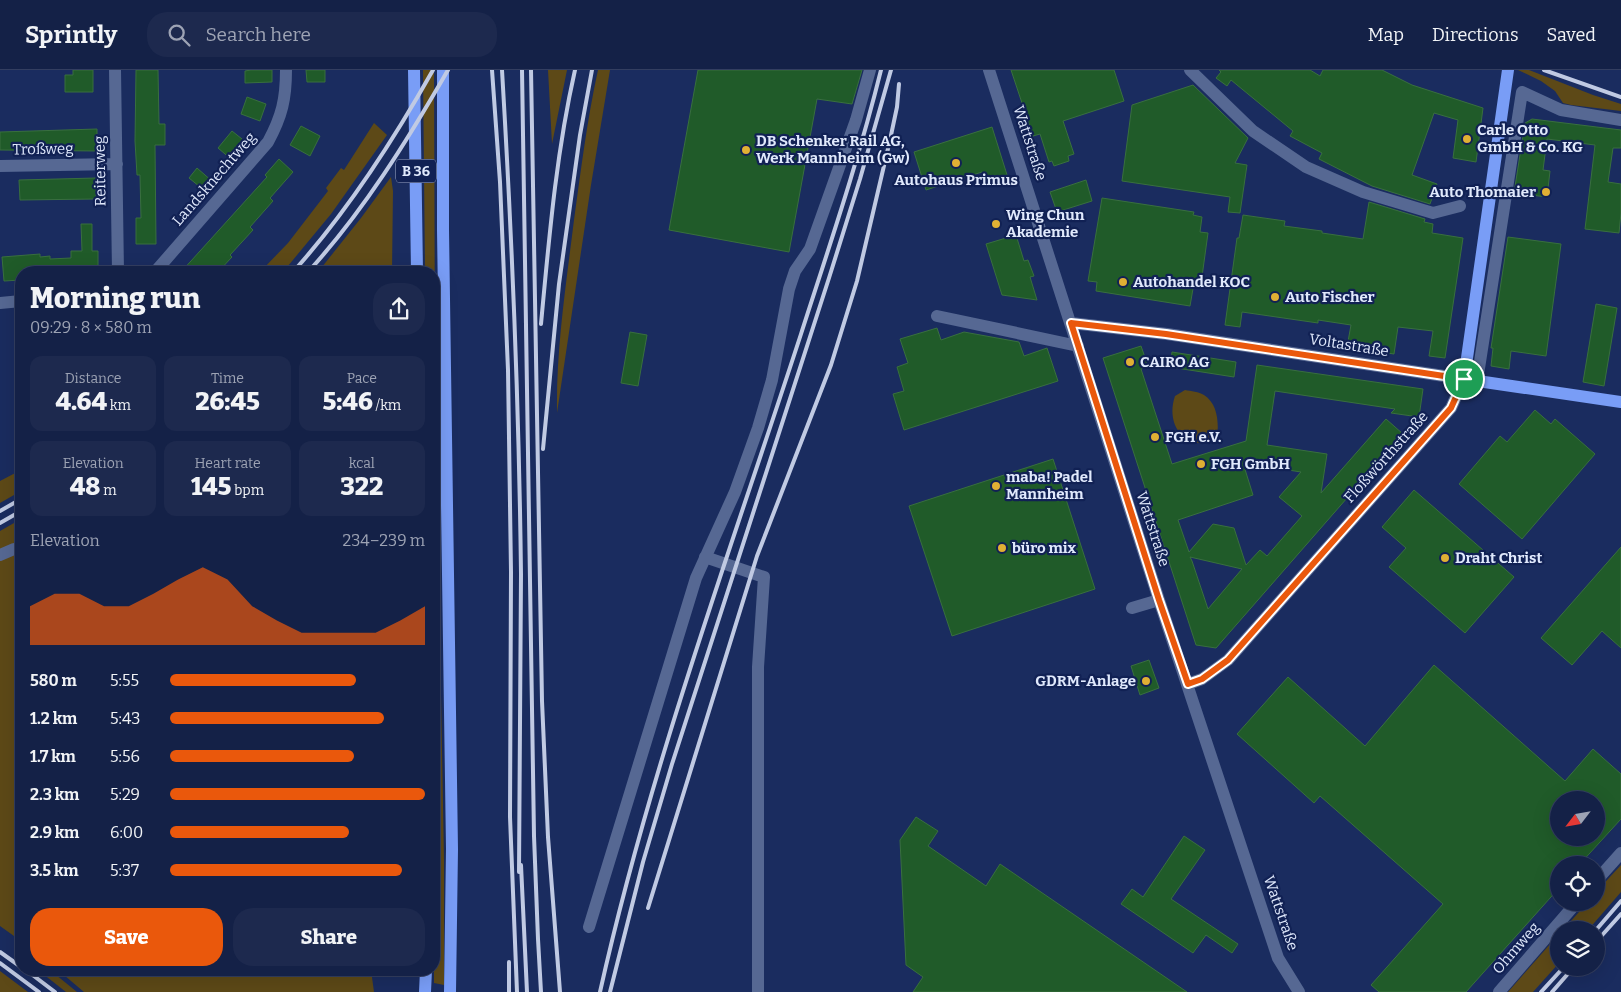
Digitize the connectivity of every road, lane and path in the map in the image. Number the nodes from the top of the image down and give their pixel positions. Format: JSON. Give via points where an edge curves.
{"nodes":[{"id":1,"x":115,"y":70,"type":"edge"},
{"id":2,"x":286,"y":70,"type":"edge"},
{"id":3,"x":414,"y":70,"type":"edge"},
{"id":4,"x":443,"y":70,"type":"edge"},
{"id":5,"x":870,"y":70,"type":"edge"},
{"id":6,"x":989,"y":70,"type":"edge"},
{"id":7,"x":1190,"y":70,"type":"edge"},
{"id":8,"x":1508,"y":70,"type":"edge"},
{"id":9,"x":1621,"y":120,"type":"edge"},
{"id":10,"x":117,"y":164,"type":"junction"},
{"id":11,"x":0,"y":166,"type":"edge"},
{"id":12,"x":1460,"y":206,"type":"dead end"},
{"id":13,"x":118,"y":266,"type":"edge"},
{"id":14,"x":160,"y":266,"type":"edge"},
{"id":15,"x":418,"y":266,"type":"edge"},
{"id":16,"x":15,"y":302,"type":"edge"},
{"id":17,"x":0,"y":303,"type":"edge"},
{"id":18,"x":937,"y":316,"type":"dead end"},
{"id":19,"x":1071,"y":323,"type":"junction"},
{"id":20,"x":1078,"y":346,"type":"junction"},
{"id":21,"x":1464,"y":379,"type":"junction"},
{"id":22,"x":1477,"y":381,"type":"junction"},
{"id":23,"x":1621,"y":402,"type":"edge"},
{"id":24,"x":15,"y":549,"type":"edge"},
{"id":25,"x":0,"y":555,"type":"edge"},
{"id":26,"x":705,"y":557,"type":"junction"},
{"id":27,"x":1159,"y":600,"type":"junction"},
{"id":28,"x":1132,"y":608,"type":"dead end"},
{"id":29,"x":1188,"y":684,"type":"junction"},
{"id":30,"x":1621,"y":853,"type":"edge"},
{"id":31,"x":1605,"y":870,"type":"edge"},
{"id":32,"x":1569,"y":911,"type":"edge"},
{"id":33,"x":589,"y":927,"type":"dead end"},
{"id":34,"x":426,"y":976,"type":"edge"},
{"id":35,"x":425,"y":992,"type":"edge"},
{"id":36,"x":450,"y":992,"type":"edge"},
{"id":37,"x":758,"y":992,"type":"edge"},
{"id":38,"x":1299,"y":992,"type":"edge"},
{"id":39,"x":1499,"y":992,"type":"edge"}],
"edges":[{"from":1,"to":10,"type":"street","name":"Reiterweg"},
{"from":2,"to":14,"type":"street","name":"Landsknechtweg","via":[[282,110],[268,142]]},
{"from":3,"to":15,"type":"main road","number":"B 36"},
{"from":4,"to":36,"type":"main road","number":"B 36","via":[[442,230],[452,849]]},
{"from":5,"to":26,"type":"street","via":[[856,120],[810,249],[795,271],[789,289],[772,380],[758,428],[735,492]]},
{"from":6,"to":19,"type":"street","name":"Wattstraße"},
{"from":7,"to":12,"type":"street","via":[[1206,77],[1253,132],[1306,167],[1364,192],[1433,213]]},
{"from":8,"to":21,"type":"main road","name":"Floßwörthstraße"},
{"from":9,"to":22,"type":"street","via":[[1561,110],[1522,92]]},
{"from":10,"to":11,"type":"street","name":"Troßweg"},
{"from":10,"to":13,"type":"street","name":"Reiterweg"},
{"from":16,"to":17,"type":"street"},
{"from":18,"to":20,"type":"street"},
{"from":19,"to":20,"type":"street","name":"Wattstraße"},
{"from":19,"to":21,"type":"street","name":"Voltastraße","via":[[1166,334]]},
{"from":20,"to":27,"type":"street","name":"Wattstraße"},
{"from":21,"to":22,"type":"main road","name":"Voltastraße"},
{"from":21,"to":29,"type":"street","name":"Floßwörthstraße","via":[[1451,408],[1228,660],[1202,679]]},
{"from":22,"to":23,"type":"main road","name":"Voltastraße"},
{"from":24,"to":25,"type":"street"},
{"from":26,"to":33,"type":"street"},
{"from":26,"to":37,"type":"street","via":[[764,577],[758,667]]},
{"from":27,"to":28,"type":"street"},
{"from":27,"to":29,"type":"street","name":"Wattstraße"},
{"from":29,"to":38,"type":"street","name":"Wattstraße","via":[[1278,958]]},
{"from":30,"to":31,"type":"street"},
{"from":32,"to":39,"type":"street","name":"Ohmweg"},
{"from":34,"to":35,"type":"main road"}]}
